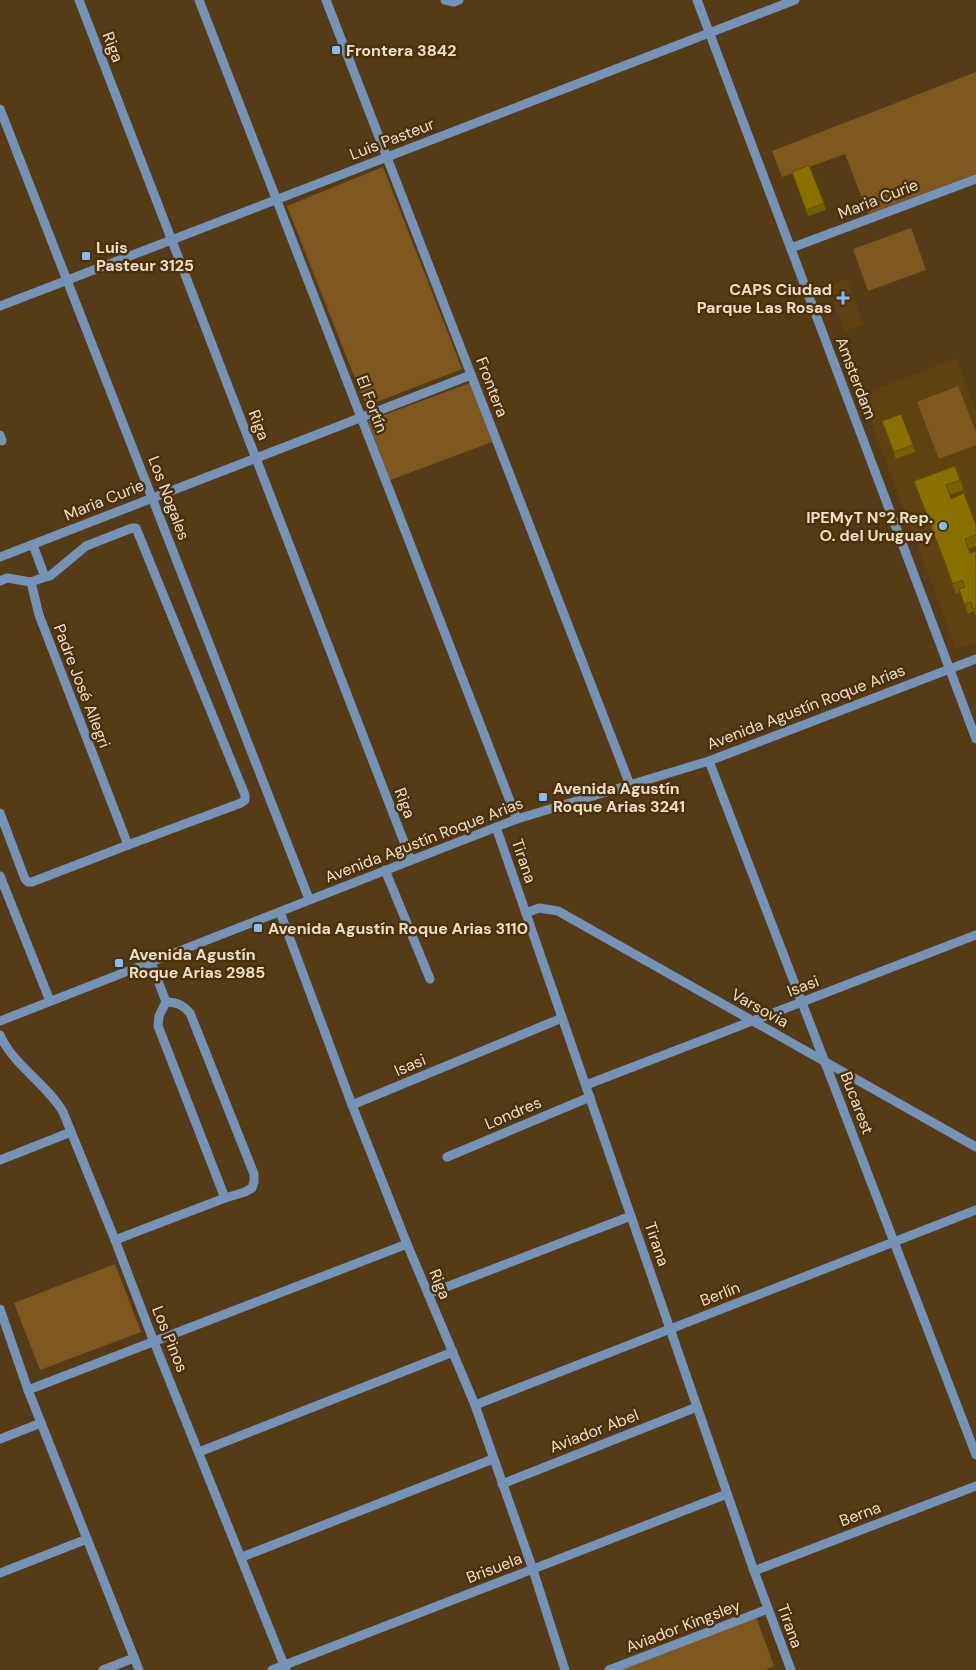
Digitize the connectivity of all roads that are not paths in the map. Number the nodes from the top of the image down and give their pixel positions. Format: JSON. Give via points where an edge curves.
{"nodes":[{"id":1,"x":79,"y":0,"type":"edge"},
{"id":2,"x":199,"y":0,"type":"edge"},
{"id":3,"x":326,"y":0,"type":"edge"},
{"id":4,"x":445,"y":0,"type":"edge"},
{"id":5,"x":459,"y":0,"type":"edge"},
{"id":6,"x":698,"y":0,"type":"edge"},
{"id":7,"x":795,"y":0,"type":"edge"},
{"id":8,"x":710,"y":33,"type":"junction"},
{"id":9,"x":0,"y":109,"type":"edge"},
{"id":10,"x":387,"y":157,"type":"junction"},
{"id":11,"x":976,"y":179,"type":"edge"},
{"id":12,"x":276,"y":200,"type":"junction"},
{"id":13,"x":172,"y":240,"type":"junction"},
{"id":14,"x":791,"y":248,"type":"junction"},
{"id":15,"x":67,"y":280,"type":"junction"},
{"id":16,"x":0,"y":306,"type":"edge"},
{"id":17,"x":471,"y":375,"type":"junction"},
{"id":18,"x":361,"y":418,"type":"junction"},
{"id":19,"x":256,"y":458,"type":"junction"},
{"id":20,"x":153,"y":497,"type":"junction"},
{"id":21,"x":33,"y":545,"type":"junction"},
{"id":22,"x":0,"y":557,"type":"edge"},
{"id":23,"x":45,"y":577,"type":"junction"},
{"id":24,"x":0,"y":581,"type":"edge"},
{"id":25,"x":32,"y":582,"type":"junction"},
{"id":26,"x":976,"y":659,"type":"edge"},
{"id":27,"x":950,"y":669,"type":"junction"},
{"id":28,"x":976,"y":738,"type":"edge"},
{"id":29,"x":709,"y":761,"type":"junction"},
{"id":30,"x":630,"y":784,"type":"junction"},
{"id":31,"x":0,"y":813,"type":"edge"},
{"id":32,"x":517,"y":819,"type":"junction"},
{"id":33,"x":496,"y":827,"type":"junction"},
{"id":34,"x":128,"y":845,"type":"junction"},
{"id":35,"x":411,"y":860,"type":"junction"},
{"id":36,"x":385,"y":870,"type":"junction"},
{"id":37,"x":0,"y":876,"type":"edge"},
{"id":38,"x":309,"y":899,"type":"junction"},
{"id":39,"x":280,"y":912,"type":"junction"},
{"id":40,"x":526,"y":913,"type":"junction"},
{"id":41,"x":976,"y":935,"type":"edge"},
{"id":42,"x":151,"y":962,"type":"junction"},
{"id":43,"x":430,"y":979,"type":"dead end"},
{"id":44,"x":50,"y":1001,"type":"junction"},
{"id":45,"x":166,"y":1002,"type":"junction"},
{"id":46,"x":802,"y":1002,"type":"junction"},
{"id":47,"x":562,"y":1018,"type":"junction"},
{"id":48,"x":0,"y":1021,"type":"edge"},
{"id":49,"x":752,"y":1021,"type":"junction"},
{"id":50,"x":0,"y":1035,"type":"edge"},
{"id":51,"x":825,"y":1062,"type":"junction"},
{"id":52,"x":586,"y":1085,"type":"junction"},
{"id":53,"x":590,"y":1097,"type":"junction"},
{"id":54,"x":352,"y":1105,"type":"junction"},
{"id":55,"x":71,"y":1132,"type":"junction"},
{"id":56,"x":976,"y":1147,"type":"edge"},
{"id":57,"x":447,"y":1157,"type":"dead end"},
{"id":58,"x":0,"y":1160,"type":"edge"},
{"id":59,"x":225,"y":1198,"type":"junction"},
{"id":60,"x":976,"y":1210,"type":"edge"},
{"id":61,"x":631,"y":1216,"type":"junction"},
{"id":62,"x":116,"y":1240,"type":"junction"},
{"id":63,"x":894,"y":1242,"type":"junction"},
{"id":64,"x":407,"y":1244,"type":"junction"},
{"id":65,"x":428,"y":1294,"type":"junction"},
{"id":66,"x":0,"y":1309,"type":"edge"},
{"id":67,"x":670,"y":1329,"type":"junction"},
{"id":68,"x":154,"y":1342,"type":"junction"},
{"id":69,"x":454,"y":1352,"type":"junction"},
{"id":70,"x":28,"y":1390,"type":"junction"},
{"id":71,"x":475,"y":1405,"type":"junction"},
{"id":72,"x":697,"y":1407,"type":"junction"},
{"id":73,"x":41,"y":1423,"type":"junction"},
{"id":74,"x":0,"y":1439,"type":"edge"},
{"id":75,"x":199,"y":1452,"type":"junction"},
{"id":76,"x":976,"y":1455,"type":"edge"},
{"id":77,"x":493,"y":1458,"type":"junction"},
{"id":78,"x":502,"y":1484,"type":"junction"},
{"id":79,"x":976,"y":1486,"type":"edge"},
{"id":80,"x":727,"y":1494,"type":"junction"},
{"id":81,"x":87,"y":1539,"type":"junction"},
{"id":82,"x":242,"y":1557,"type":"junction"},
{"id":83,"x":533,"y":1570,"type":"junction"},
{"id":84,"x":754,"y":1571,"type":"junction"},
{"id":85,"x":0,"y":1573,"type":"edge"},
{"id":86,"x":768,"y":1609,"type":"junction"},
{"id":87,"x":134,"y":1658,"type":"junction"},
{"id":88,"x":285,"y":1668,"type":"edge"},
{"id":89,"x":788,"y":1669,"type":"edge"},
{"id":90,"x":103,"y":1670,"type":"edge"},
{"id":91,"x":139,"y":1670,"type":"edge"},
{"id":92,"x":272,"y":1670,"type":"edge"},
{"id":93,"x":565,"y":1670,"type":"edge"},
{"id":94,"x":609,"y":1670,"type":"edge"}],
"edges":[{"from":1,"to":13,"type":"street","name":"Riga"},
{"from":2,"to":12,"type":"street","name":"El Fortín"},
{"from":3,"to":10,"type":"street","name":"Frontera"},
{"from":4,"to":5,"type":"street"},
{"from":6,"to":8,"type":"street","name":"Amsterdam"},
{"from":7,"to":8,"type":"street","name":"Luis Pasteur"},
{"from":8,"to":10,"type":"street","name":"Luis Pasteur"},
{"from":8,"to":14,"type":"street","name":"Amsterdam"},
{"from":9,"to":15,"type":"street","name":"Los Nogales"},
{"from":10,"to":12,"type":"street","name":"Luis Pasteur"},
{"from":10,"to":17,"type":"street","name":"Frontera"},
{"from":11,"to":14,"type":"street","name":"Maria Curie"},
{"from":12,"to":13,"type":"street","name":"Luis Pasteur"},
{"from":12,"to":18,"type":"street","name":"El Fortín"},
{"from":13,"to":15,"type":"street","name":"Luis Pasteur"},
{"from":13,"to":19,"type":"street","name":"Riga"},
{"from":14,"to":27,"type":"street","name":"Amsterdam"},
{"from":15,"to":16,"type":"street","name":"Luis Pasteur"},
{"from":15,"to":20,"type":"street","name":"Los Nogales"},
{"from":17,"to":18,"type":"street","name":"Maria Curie"},
{"from":17,"to":30,"type":"street","name":"Frontera"},
{"from":18,"to":19,"type":"street","name":"Maria Curie"},
{"from":18,"to":32,"type":"street","name":"El Fortín"},
{"from":19,"to":20,"type":"street","name":"Maria Curie"},
{"from":19,"to":35,"type":"street","name":"Riga"},
{"from":20,"to":21,"type":"street","name":"Maria Curie"},
{"from":20,"to":38,"type":"street","name":"Los Nogales"},
{"from":21,"to":22,"type":"street","name":"Maria Curie"},
{"from":21,"to":23,"type":"street"},
{"from":23,"to":25,"type":"street"},
{"from":23,"to":34,"type":"street","via":[[86,546],[136,528],[245,795],[241,804]]},
{"from":24,"to":25,"type":"street","via":[[7,578]]},
{"from":25,"to":34,"type":"street","name":"Padre José Allegri","via":[[39,615]]},
{"from":26,"to":27,"type":"street","name":"Avenida Agustín Roque Arias"},
{"from":27,"to":28,"type":"street","name":"Amsterdam"},
{"from":27,"to":29,"type":"street","name":"Avenida Agustín Roque Arias"},
{"from":29,"to":30,"type":"street","name":"Avenida Agustín Roque Arias"},
{"from":29,"to":46,"type":"street","name":"Bucarest"},
{"from":30,"to":32,"type":"street","name":"Avenida Agustín Roque Arias"},
{"from":31,"to":34,"type":"street","via":[[28,882]]},
{"from":32,"to":33,"type":"street","name":"Avenida Agustín Roque Arias"},
{"from":33,"to":35,"type":"street","name":"Avenida Agustín Roque Arias"},
{"from":33,"to":40,"type":"street","name":"Tirana"},
{"from":35,"to":36,"type":"street","name":"Avenida Agustín Roque Arias"},
{"from":36,"to":38,"type":"street","name":"Avenida Agustín Roque Arias"},
{"from":36,"to":43,"type":"street"},
{"from":37,"to":44,"type":"street"},
{"from":38,"to":39,"type":"street","name":"Avenida Agustín Roque Arias"},
{"from":39,"to":42,"type":"street","name":"Avenida Agustín Roque Arias"},
{"from":39,"to":54,"type":"street","name":"Riga"},
{"from":40,"to":47,"type":"street","name":"Tirana"},
{"from":40,"to":49,"type":"street","name":"Varsovia","via":[[539,908],[558,911]]},
{"from":41,"to":46,"type":"street","name":"Isasi"},
{"from":42,"to":44,"type":"street","name":"Avenida Agustín Roque Arias"},
{"from":42,"to":45,"type":"street"},
{"from":44,"to":48,"type":"street","name":"Avenida Agustín Roque Arias"},
{"from":45,"to":59,"type":"street","via":[[158,1026]]},
{"from":45,"to":59,"type":"street","via":[[184,1005],[190,1012],[254,1174],[252,1188]]},
{"from":46,"to":49,"type":"street","name":"Isasi"},
{"from":46,"to":51,"type":"street","name":"Bucarest"},
{"from":47,"to":52,"type":"street","name":"Tirana"},
{"from":47,"to":54,"type":"street","name":"Isasi"},
{"from":49,"to":51,"type":"street","name":"Varsovia"},
{"from":49,"to":52,"type":"street","name":"Isasi"},
{"from":50,"to":55,"type":"street","name":"Los Pinos","via":[[10,1051],[56,1101]]},
{"from":51,"to":56,"type":"street","name":"Varsovia"},
{"from":51,"to":63,"type":"street","name":"Bucarest"},
{"from":52,"to":53,"type":"street","name":"Tirana"},
{"from":53,"to":57,"type":"street","name":"Londres"},
{"from":53,"to":61,"type":"street","name":"Tirana"},
{"from":54,"to":64,"type":"street","name":"Riga"},
{"from":55,"to":58,"type":"street"},
{"from":55,"to":62,"type":"street","name":"Los Pinos"},
{"from":59,"to":62,"type":"street"},
{"from":60,"to":63,"type":"street","name":"Berlín"},
{"from":61,"to":65,"type":"street"},
{"from":61,"to":67,"type":"street","name":"Tirana"},
{"from":62,"to":68,"type":"street","name":"Los Pinos"},
{"from":63,"to":67,"type":"street","name":"Berlín"},
{"from":63,"to":76,"type":"street","name":"Bucarest"},
{"from":64,"to":65,"type":"street","name":"Riga"},
{"from":64,"to":68,"type":"street"},
{"from":65,"to":69,"type":"street","name":"Riga"},
{"from":66,"to":70,"type":"street"},
{"from":67,"to":71,"type":"street","name":"Berlín"},
{"from":67,"to":72,"type":"street","name":"Tirana"},
{"from":68,"to":70,"type":"street"},
{"from":68,"to":75,"type":"street","name":"Los Pinos"},
{"from":69,"to":71,"type":"street","name":"Riga"},
{"from":69,"to":75,"type":"street"},
{"from":70,"to":73,"type":"street"},
{"from":71,"to":77,"type":"street","name":"Riga"},
{"from":72,"to":78,"type":"street","name":"Aviador Abel"},
{"from":72,"to":80,"type":"street","name":"Tirana"},
{"from":73,"to":74,"type":"street"},
{"from":73,"to":81,"type":"street"},
{"from":75,"to":82,"type":"street","name":"Los Pinos"},
{"from":77,"to":78,"type":"street","name":"Riga"},
{"from":77,"to":82,"type":"street"},
{"from":78,"to":83,"type":"street","name":"Riga"},
{"from":79,"to":84,"type":"street","name":"Berna"},
{"from":80,"to":83,"type":"street","name":"Brisuela"},
{"from":80,"to":84,"type":"street","name":"Tirana"},
{"from":81,"to":85,"type":"street"},
{"from":81,"to":87,"type":"street"},
{"from":82,"to":88,"type":"street","name":"Los Pinos"},
{"from":83,"to":88,"type":"street","name":"Brisuela"},
{"from":83,"to":93,"type":"street","name":"Riga"},
{"from":84,"to":86,"type":"street","name":"Tirana"},
{"from":86,"to":89,"type":"street","name":"Tirana"},
{"from":86,"to":94,"type":"street","name":"Aviador Kingsley"},
{"from":87,"to":90,"type":"street"},
{"from":87,"to":91,"type":"street"},
{"from":88,"to":92,"type":"street","name":"Brisuela"}]}
